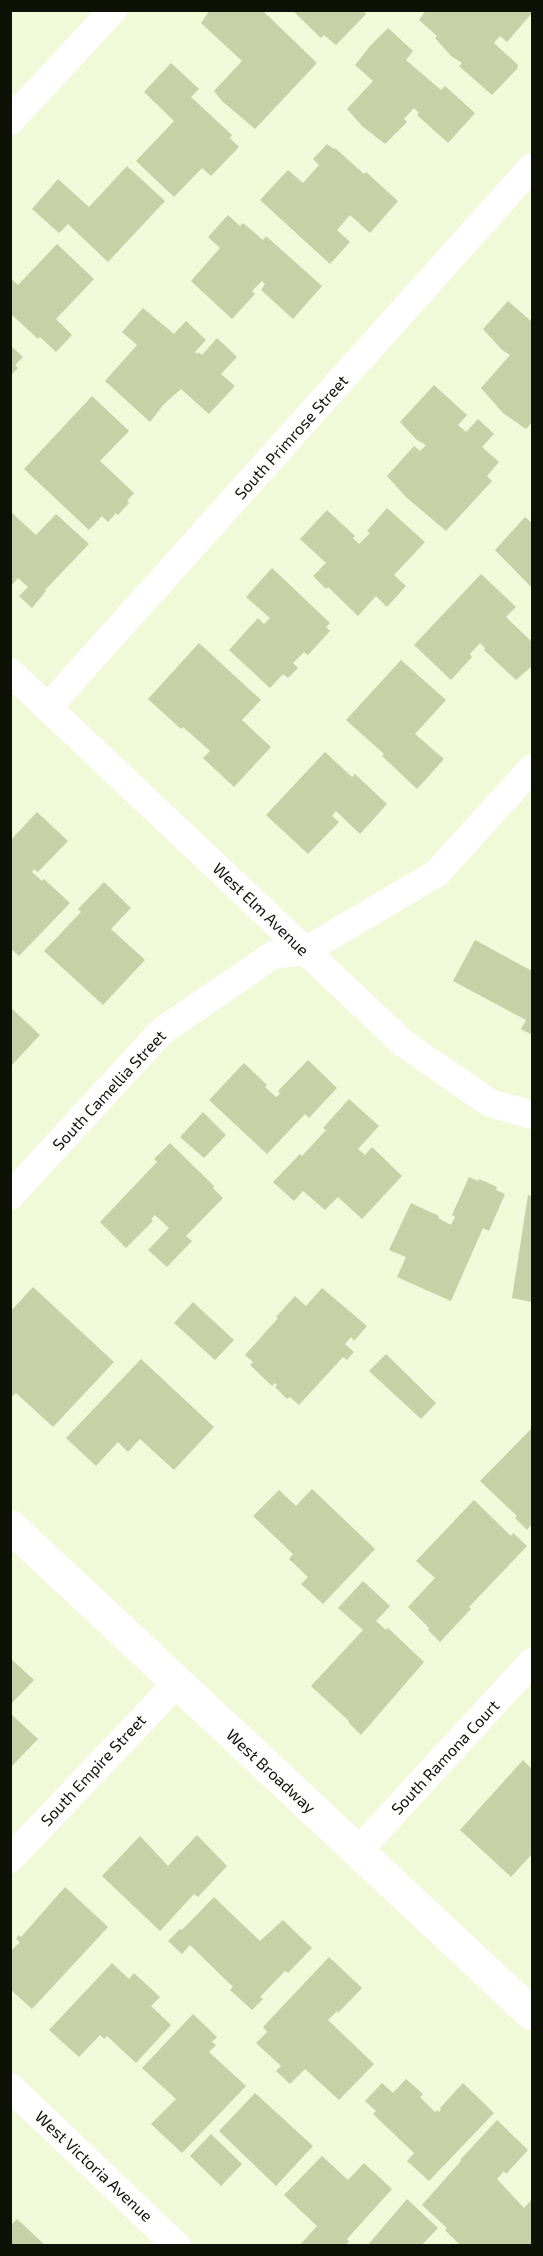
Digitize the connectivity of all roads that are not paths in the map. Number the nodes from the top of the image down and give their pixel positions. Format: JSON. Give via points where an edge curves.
{"nodes":[{"id":1,"x":112,"y":10,"type":"edge"},
{"id":2,"x":10,"y":121,"type":"edge"},
{"id":3,"x":532,"y":167,"type":"edge"},
{"id":4,"x":10,"y":672,"type":"edge"},
{"id":5,"x":49,"y":706,"type":"junction"},
{"id":6,"x":532,"y":768,"type":"edge"},
{"id":7,"x":305,"y":951,"type":"junction"},
{"id":8,"x":532,"y":1115,"type":"edge"},
{"id":9,"x":10,"y":1196,"type":"edge"},
{"id":10,"x":10,"y":1526,"type":"edge"},
{"id":11,"x":532,"y":1662,"type":"edge"},
{"id":12,"x":177,"y":1683,"type":"junction"},
{"id":13,"x":358,"y":1851,"type":"junction"},
{"id":14,"x":10,"y":1859,"type":"edge"},
{"id":15,"x":532,"y":2014,"type":"edge"},
{"id":16,"x":10,"y":2087,"type":"edge"},
{"id":17,"x":177,"y":2246,"type":"edge"}],
"edges":[{"from":1,"to":2,"type":"street"},
{"from":3,"to":5,"type":"street","name":"South Primrose Street"},
{"from":4,"to":5,"type":"street","name":"West Elm Avenue"},
{"from":5,"to":7,"type":"street","name":"West Elm Avenue"},
{"from":6,"to":7,"type":"street","name":"South Camellia Street","via":[[437,873]]},
{"from":7,"to":8,"type":"street","name":"West Elm Avenue","via":[[403,1043],[490,1103]]},
{"from":7,"to":9,"type":"street","name":"South Camellia Street","via":[[273,955],[162,1031]]},
{"from":10,"to":12,"type":"main road","name":"West Broadway"},
{"from":11,"to":13,"type":"street","name":"South Ramona Court"},
{"from":12,"to":13,"type":"main road","name":"West Broadway"},
{"from":12,"to":14,"type":"street","name":"South Empire Street"},
{"from":13,"to":15,"type":"main road","name":"West Broadway"},
{"from":16,"to":17,"type":"street","name":"West Victoria Avenue"}]}
